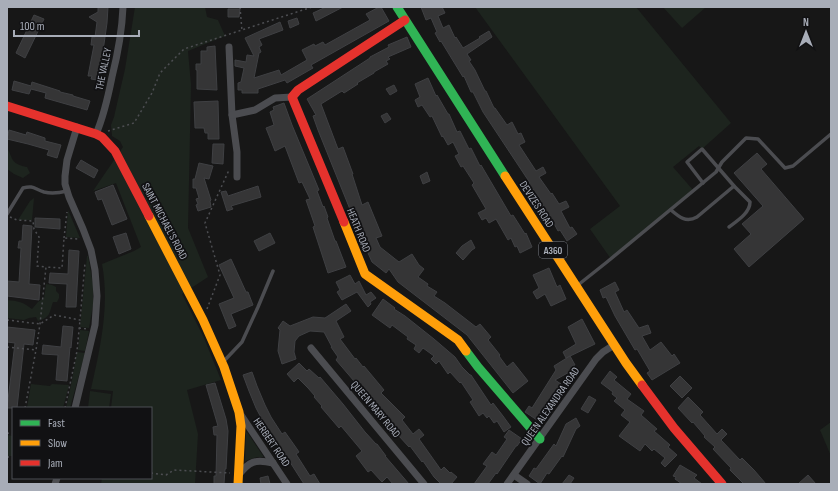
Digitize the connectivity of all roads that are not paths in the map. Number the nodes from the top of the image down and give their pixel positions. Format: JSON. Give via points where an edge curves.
{"nodes":[{"id":1,"x":123,"y":7,"type":"edge"},
{"id":2,"x":397,"y":7,"type":"edge"},
{"id":3,"x":405,"y":20,"type":"junction"},
{"id":4,"x":229,"y":47,"type":"dead end"},
{"id":5,"x":292,"y":97,"type":"junction"},
{"id":6,"x":7,"y":106,"type":"edge"},
{"id":7,"x":232,"y":115,"type":"junction"},
{"id":8,"x":77,"y":127,"type":"junction"},
{"id":9,"x":96,"y":134,"type":"junction"},
{"id":10,"x":831,"y":134,"type":"edge"},
{"id":11,"x":719,"y":168,"type":"junction"},
{"id":12,"x":237,"y":177,"type":"dead end"},
{"id":13,"x":703,"y":183,"type":"junction"},
{"id":14,"x":734,"y":186,"type":"junction"},
{"id":15,"x":67,"y":190,"type":"junction"},
{"id":16,"x":671,"y":210,"type":"junction"},
{"id":17,"x":7,"y":215,"type":"edge"},
{"id":18,"x":729,"y":227,"type":"dead end"},
{"id":19,"x":273,"y":271,"type":"dead end"},
{"id":20,"x":576,"y":286,"type":"junction"},
{"id":21,"x":614,"y":345,"type":"junction"},
{"id":22,"x":311,"y":348,"type":"dead end"},
{"id":23,"x":222,"y":362,"type":"junction"},
{"id":24,"x":75,"y":407,"type":"edge"},
{"id":25,"x":239,"y":412,"type":"junction"},
{"id":26,"x":540,"y":439,"type":"junction"},
{"id":27,"x":273,"y":463,"type":"junction"},
{"id":28,"x":514,"y":475,"type":"junction"},
{"id":29,"x":238,"y":478,"type":"edge"},
{"id":30,"x":287,"y":484,"type":"edge"},
{"id":31,"x":424,"y":484,"type":"edge"},
{"id":32,"x":508,"y":484,"type":"edge"},
{"id":33,"x":527,"y":484,"type":"edge"},
{"id":34,"x":722,"y":484,"type":"edge"}],
"edges":[{"from":1,"to":9,"type":"street","name":"THE VALLEY","via":[[122,32],[106,105]]},
{"from":2,"to":3,"type":"street","name":"DEVIZES ROAD","number":"A360"},
{"from":3,"to":5,"type":"street","via":[[298,90]]},
{"from":3,"to":20,"type":"street","name":"DEVIZES ROAD","number":"A360"},
{"from":4,"to":7,"type":"street"},
{"from":5,"to":7,"type":"street","via":[[275,98],[254,110]]},
{"from":5,"to":26,"type":"street","name":"HEATH ROAD","via":[[364,274],[458,340]]},
{"from":6,"to":8,"type":"street","name":"SAINT MICHAEL'S ROAD"},
{"from":7,"to":12,"type":"street","via":[[237,152]]},
{"from":8,"to":9,"type":"street","name":"SAINT MICHAEL'S ROAD"},
{"from":8,"to":15,"type":"street","via":[[65,167]]},
{"from":9,"to":23,"type":"street","name":"SAINT MICHAEL'S ROAD","via":[[107,141],[115,151],[203,320]]},
{"from":10,"to":11,"type":"lane","via":[[793,166],[785,168],[758,139],[746,138]]},
{"from":11,"to":13,"type":"lane"},
{"from":11,"to":13,"type":"lane","via":[[702,149],[687,161]]},
{"from":11,"to":14,"type":"lane"},
{"from":13,"to":16,"type":"lane"},
{"from":14,"to":16,"type":"lane","via":[[691,220],[679,217]]},
{"from":14,"to":18,"type":"lane","via":[[750,202],[750,206]]},
{"from":15,"to":17,"type":"lane","via":[[57,193],[45,192],[30,186],[23,188]]},
{"from":15,"to":24,"type":"street","via":[[91,250],[97,283],[95,325]]},
{"from":16,"to":20,"type":"lane"},
{"from":19,"to":23,"type":"lane","via":[[242,342]]},
{"from":20,"to":21,"type":"street","name":"DEVIZES ROAD","number":"A360"},
{"from":21,"to":26,"type":"street","name":"QUEEN ALEXANDRA ROAD","via":[[596,359]]},
{"from":21,"to":34,"type":"street","name":"DEVIZES ROAD","number":"A360","via":[[674,428]]},
{"from":22,"to":31,"type":"street","name":"QUEEN MARY ROAD"},
{"from":23,"to":25,"type":"street","name":"SAINT MICHAEL'S ROAD"},
{"from":25,"to":27,"type":"street","name":"HERBERT ROAD"},
{"from":25,"to":29,"type":"street","name":"SAINT MICHAEL'S ROAD","via":[[241,426]]},
{"from":26,"to":28,"type":"street","name":"QUEEN ALEXANDRA ROAD"},
{"from":27,"to":29,"type":"street","via":[[250,463]]},
{"from":27,"to":30,"type":"street","name":"HERBERT ROAD"},
{"from":28,"to":32,"type":"street","name":"QUEEN ALEXANDRA ROAD"},
{"from":28,"to":33,"type":"street"}]}
